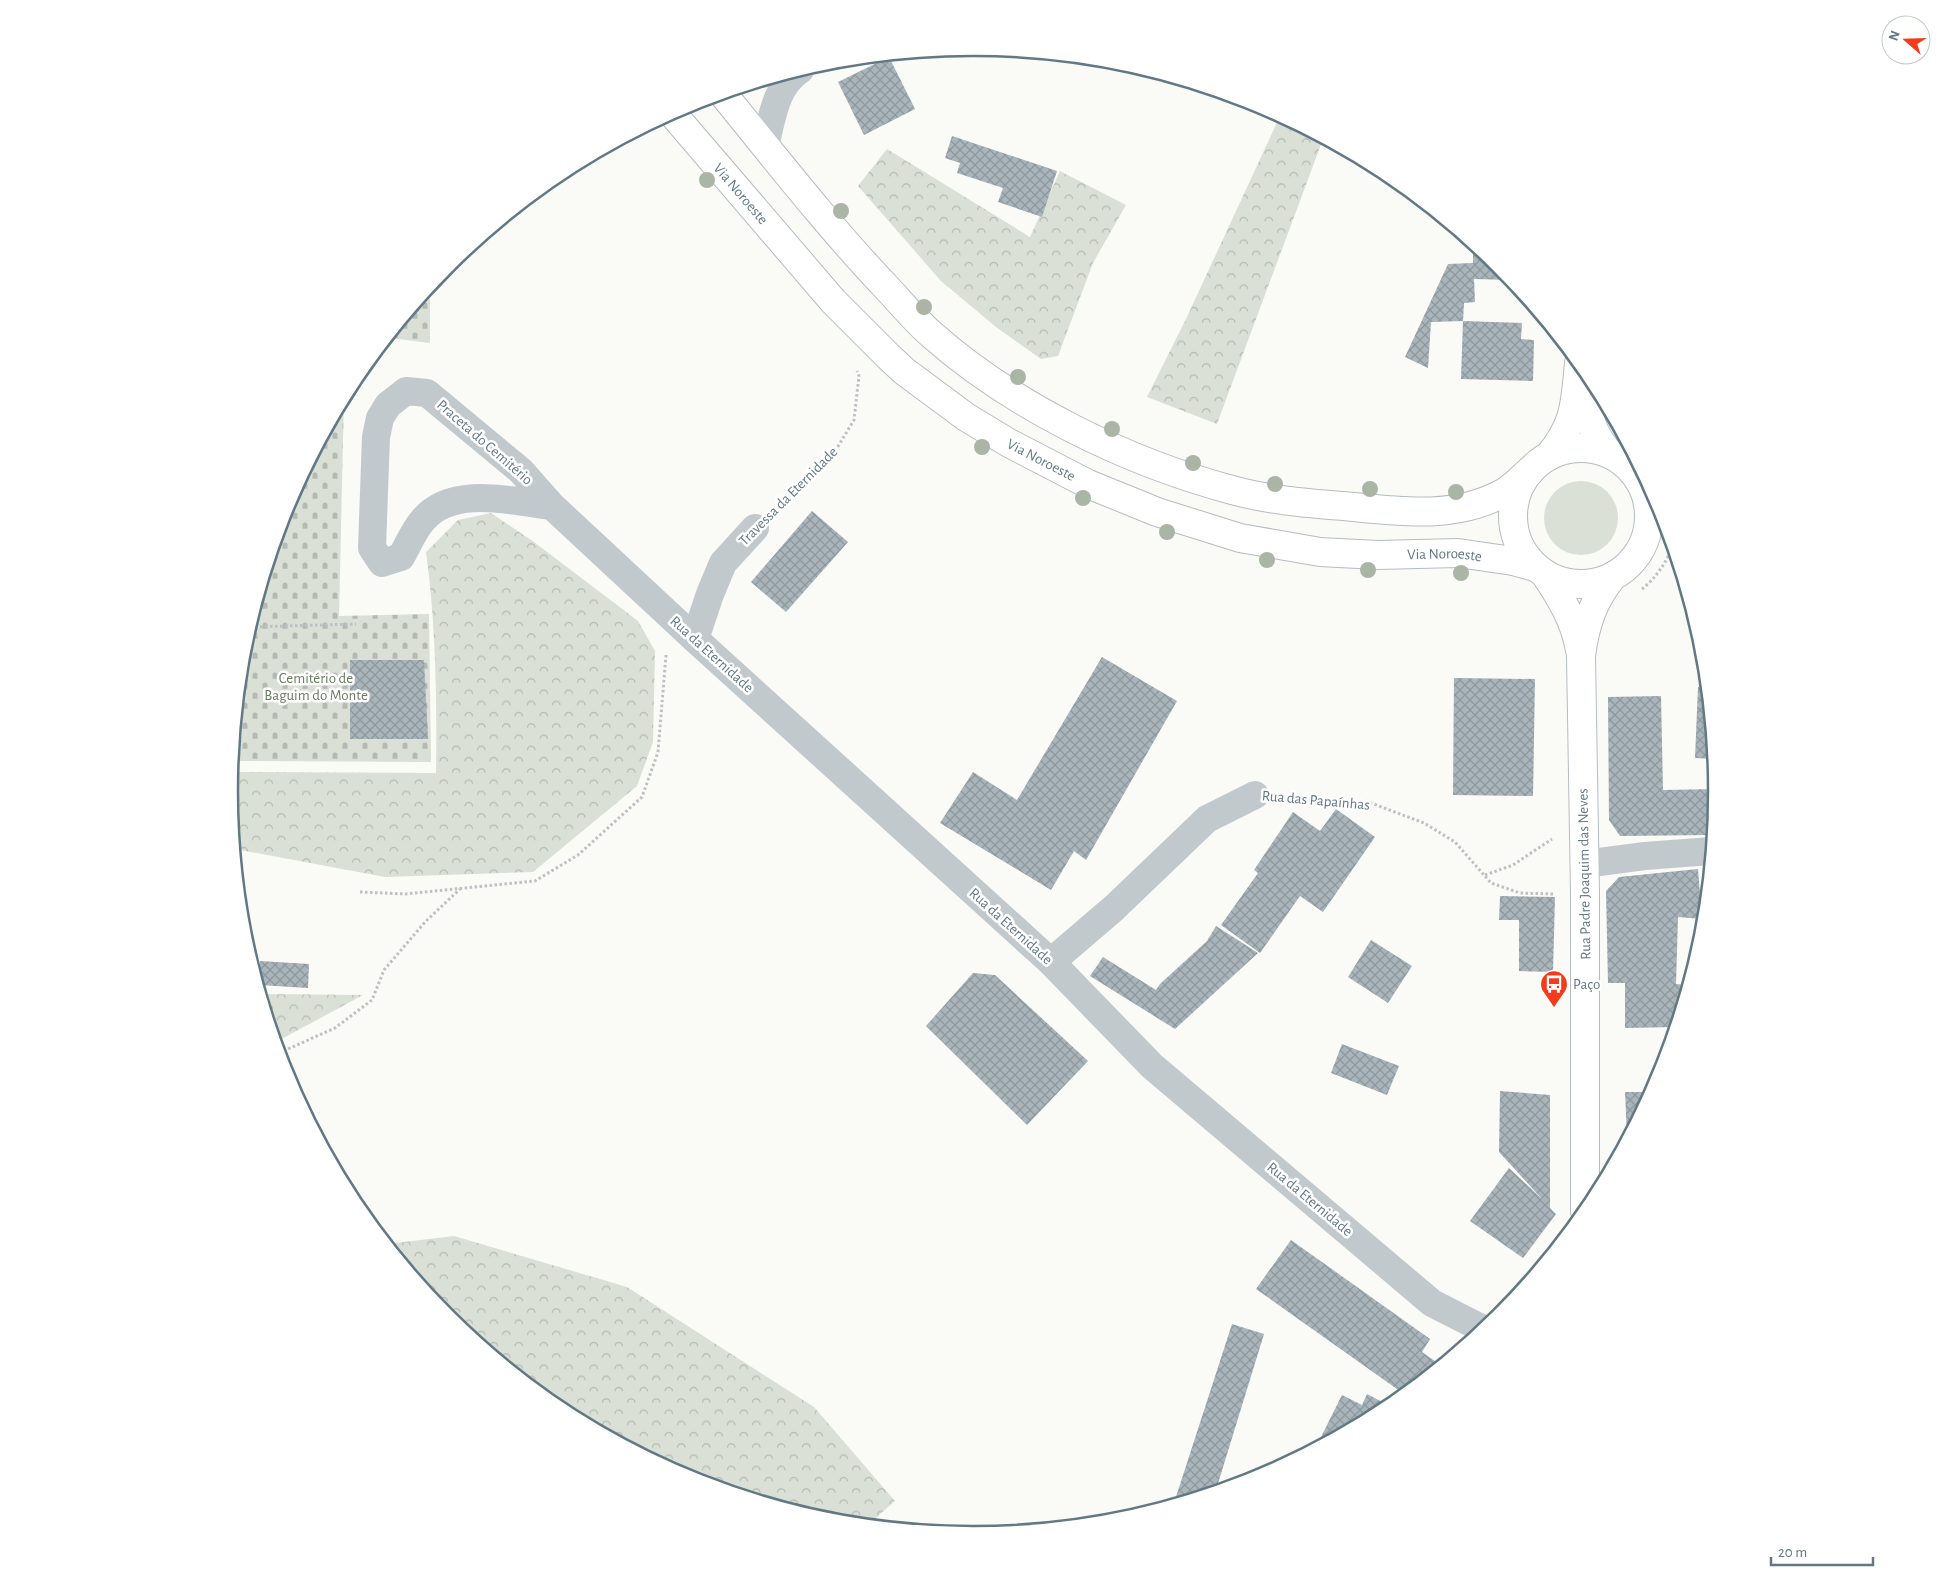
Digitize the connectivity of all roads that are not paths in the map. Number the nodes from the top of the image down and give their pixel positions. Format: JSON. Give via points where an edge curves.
{"nodes":[{"id":1,"x":789,"y":79,"type":"edge"},
{"id":2,"x":727,"y":99,"type":"edge"},
{"id":3,"x":677,"y":119,"type":"edge"},
{"id":4,"x":765,"y":146,"type":"junction"},
{"id":5,"x":1579,"y":376,"type":"edge"},
{"id":6,"x":1583,"y":381,"type":"edge"},
{"id":7,"x":1621,"y":454,"type":"edge"},
{"id":8,"x":1540,"y":463,"type":"junction"},
{"id":9,"x":1640,"y":484,"type":"edge"},
{"id":10,"x":1645,"y":494,"type":"edge"},
{"id":11,"x":552,"y":506,"type":"junction"},
{"id":12,"x":1654,"y":520,"type":"edge"},
{"id":13,"x":755,"y":528,"type":"road end"},
{"id":14,"x":1540,"y":571,"type":"junction"},
{"id":15,"x":1613,"y":576,"type":"junction"},
{"id":16,"x":685,"y":630,"type":"junction"},
{"id":17,"x":1581,"y":656,"type":"junction"},
{"id":18,"x":1256,"y":795,"type":"road end"},
{"id":19,"x":1705,"y":850,"type":"edge"},
{"id":20,"x":1584,"y":864,"type":"junction"},
{"id":21,"x":1051,"y":962,"type":"junction"},
{"id":22,"x":1585,"y":1197,"type":"edge"},
{"id":23,"x":1476,"y":1326,"type":"edge"}],
"edges":[{"from":1,"to":4,"type":"street","via":[[778,94]]},
{"from":2,"to":4,"type":"main road"},
{"from":3,"to":14,"type":"main road","name":"Via Noroeste","via":[[833,301],[888,356],[966,417],[1009,443],[1088,484],[1157,512],[1240,538],[1320,552],[1458,553],[1513,561]]},
{"from":4,"to":8,"type":"main road","via":[[866,266],[929,333],[976,371],[1046,415],[1121,452],[1232,490],[1294,502],[1400,511],[1439,512],[1468,507],[1502,494]]},
{"from":5,"to":8,"type":"main road","via":[[1569,428],[1561,442]]},
{"from":6,"to":7,"type":"main road","via":[[1587,409],[1598,442]]},
{"from":7,"to":8,"type":"main road","via":[[1592,448],[1570,449]]},
{"from":7,"to":9,"type":"main road"},
{"from":8,"to":14,"type":"main road","via":[[1518,489],[1513,511],[1515,534],[1525,555]]},
{"from":10,"to":12,"type":"main road"},
{"from":11,"to":11,"type":"street","name":"Praceta do Cemitério","via":[[521,471],[427,393],[406,391],[388,405],[380,418],[376,437],[372,548],[382,563],[401,557],[423,520],[447,502],[477,497]]},
{"from":11,"to":16,"type":"street","name":"Rua da Eternidade"},
{"from":12,"to":15,"type":"main road","via":[[1640,552]]},
{"from":13,"to":16,"type":"street","name":"Travessa da Eternidade","via":[[723,563],[710,594]]},
{"from":14,"to":15,"type":"main road","via":[[1561,582],[1584,585]]},
{"from":14,"to":17,"type":"main road","name":"Rua Padre Joaquim das Neves","via":[[1571,616]]},
{"from":15,"to":17,"type":"main road","name":"Rua Padre Joaquim das Neves","via":[[1593,606]]},
{"from":16,"to":21,"type":"street","name":"Rua da Eternidade"},
{"from":17,"to":20,"type":"main road","name":"Rua Padre Joaquim das Neves"},
{"from":18,"to":21,"type":"street","name":"Rua das Papaínhas","via":[[1207,819],[1114,908]]},
{"from":19,"to":20,"type":"street"},
{"from":20,"to":22,"type":"main road","name":"Rua Padre Joaquim das Neves"},
{"from":21,"to":23,"type":"street","name":"Rua da Eternidade","via":[[1152,1066],[1432,1303]]}]}
